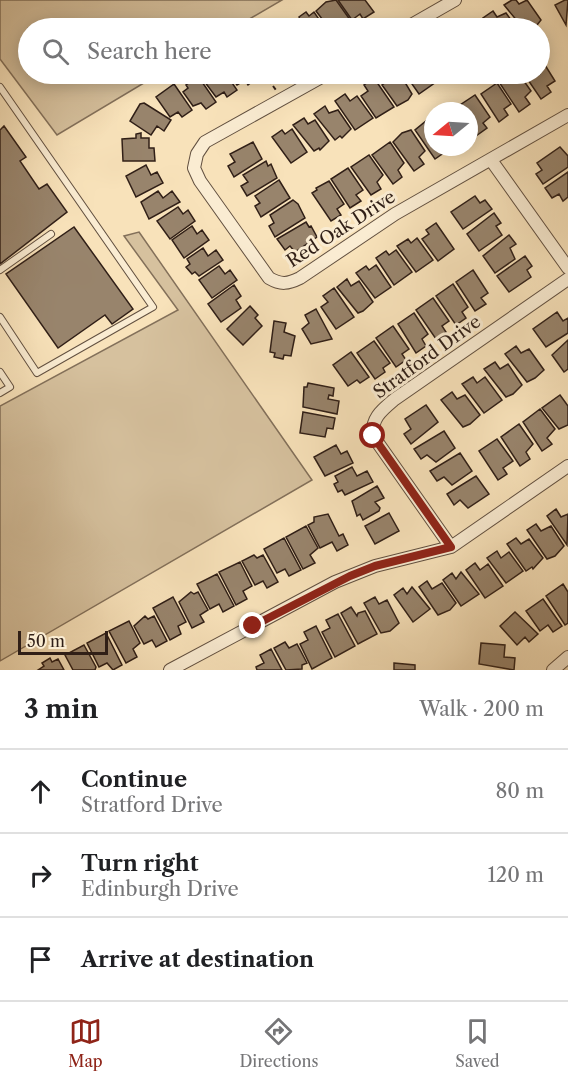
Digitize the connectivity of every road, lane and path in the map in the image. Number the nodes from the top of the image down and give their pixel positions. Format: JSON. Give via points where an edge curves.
{"nodes":[{"id":1,"x":455,"y":0,"type":"edge"},
{"id":2,"x":424,"y":18,"type":"edge"},
{"id":3,"x":271,"y":84,"type":"edge"},
{"id":4,"x":309,"y":84,"type":"edge"},
{"id":5,"x":0,"y":87,"type":"edge"},
{"id":6,"x":282,"y":99,"type":"junction"},
{"id":7,"x":568,"y":115,"type":"edge"},
{"id":8,"x":491,"y":160,"type":"junction"},
{"id":9,"x":51,"y":234,"type":"dead end"},
{"id":10,"x":568,"y":268,"type":"edge"},
{"id":11,"x":0,"y":270,"type":"edge"},
{"id":12,"x":568,"y":279,"type":"edge"},
{"id":13,"x":0,"y":317,"type":"edge"},
{"id":14,"x":0,"y":372,"type":"edge"},
{"id":15,"x":0,"y":393,"type":"edge"},
{"id":16,"x":568,"y":466,"type":"edge"},
{"id":17,"x":451,"y":547,"type":"junction"},
{"id":18,"x":568,"y":657,"type":"edge"},
{"id":19,"x":170,"y":670,"type":"edge"},
{"id":20,"x":553,"y":670,"type":"edge"}],
"edges":[{"from":1,"to":2,"type":"street"},
{"from":3,"to":6,"type":"path"},
{"from":4,"to":6,"type":"street","name":"Red Oak Drive"},
{"from":5,"to":13,"type":"lane","via":[[153,307],[37,373]]},
{"from":6,"to":8,"type":"street","name":"Red Oak Drive","via":[[205,142],[194,168],[268,278],[278,283],[300,278],[395,214]]},
{"from":7,"to":8,"type":"street","name":"Red Oak Drive"},
{"from":8,"to":10,"type":"street"},
{"from":9,"to":11,"type":"lane"},
{"from":12,"to":17,"type":"street","name":"Stratford Drive","via":[[395,399],[375,418],[373,436]]},
{"from":14,"to":15,"type":"lane","via":[[10,387]]},
{"from":16,"to":17,"type":"street"},
{"from":17,"to":19,"type":"street","via":[[375,566],[335,582]]},
{"from":18,"to":20,"type":"street"}]}
